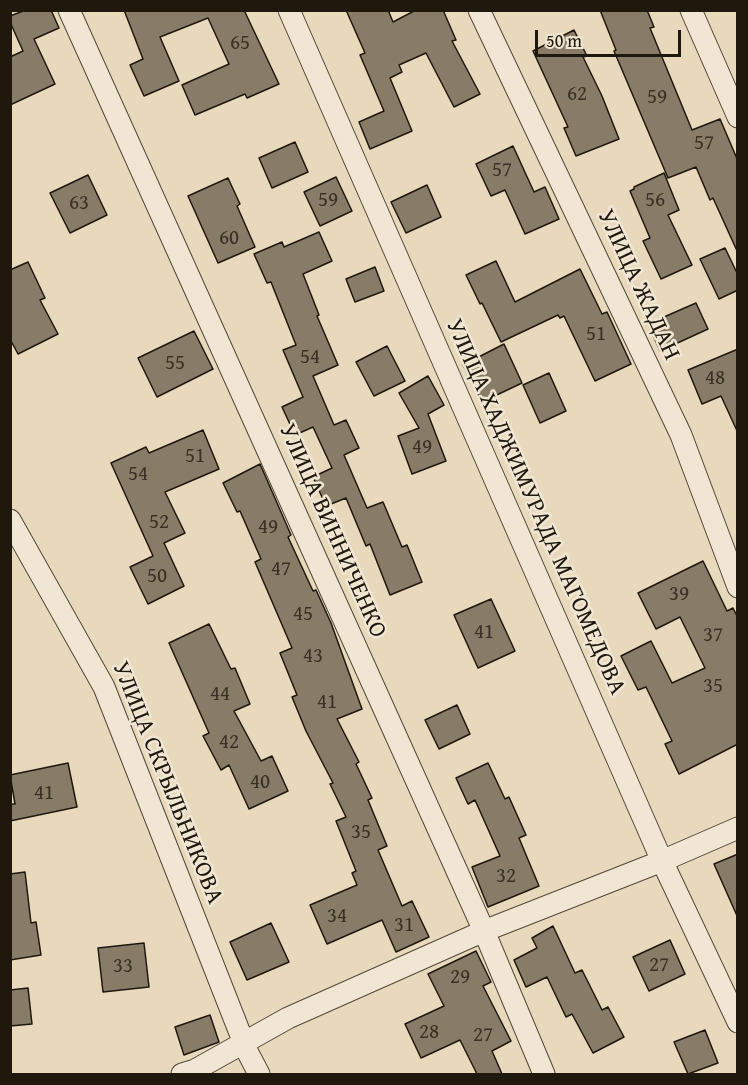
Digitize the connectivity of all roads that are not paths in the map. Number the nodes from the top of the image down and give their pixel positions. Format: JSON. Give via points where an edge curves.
{"nodes":[{"id":1,"x":69,"y":10,"type":"edge"},
{"id":2,"x":289,"y":10,"type":"edge"},
{"id":3,"x":479,"y":10,"type":"edge"},
{"id":4,"x":691,"y":10,"type":"edge"},
{"id":5,"x":738,"y":117,"type":"edge"},
{"id":6,"x":10,"y":519,"type":"edge"},
{"id":7,"x":738,"y":587,"type":"edge"},
{"id":8,"x":738,"y":828,"type":"edge"},
{"id":9,"x":662,"y":861,"type":"junction"},
{"id":10,"x":484,"y":931,"type":"junction"},
{"id":11,"x":738,"y":1022,"type":"edge"},
{"id":12,"x":244,"y":1043,"type":"junction"},
{"id":13,"x":182,"y":1074,"type":"edge"},
{"id":14,"x":259,"y":1074,"type":"edge"},
{"id":15,"x":544,"y":1074,"type":"edge"}],
"edges":[{"from":1,"to":10,"type":"street","name":"УЛИЦА ВИННИЧЕНКО"},
{"from":2,"to":9,"type":"street","name":"УЛИЦА ХАДЖИМУРАДА МАГОМЕДОВА"},
{"from":3,"to":7,"type":"street","name":"УЛИЦА ЖАДАН","via":[[681,435]]},
{"from":4,"to":5,"type":"street"},
{"from":6,"to":12,"type":"street","name":"УЛИЦА СКРЫЛЬНИКОВА","via":[[104,687]]},
{"from":8,"to":9,"type":"street"},
{"from":9,"to":10,"type":"street"},
{"from":9,"to":11,"type":"street","name":"УЛИЦА ХАДЖИМУРАДА МАГОМЕДОВА"},
{"from":10,"to":12,"type":"street","via":[[288,1018]]},
{"from":10,"to":15,"type":"street","name":"УЛИЦА ВИННИЧЕНКО"},
{"from":12,"to":13,"type":"street"},
{"from":12,"to":14,"type":"street","name":"УЛИЦА СКРЫЛЬНИКОВА"}]}
